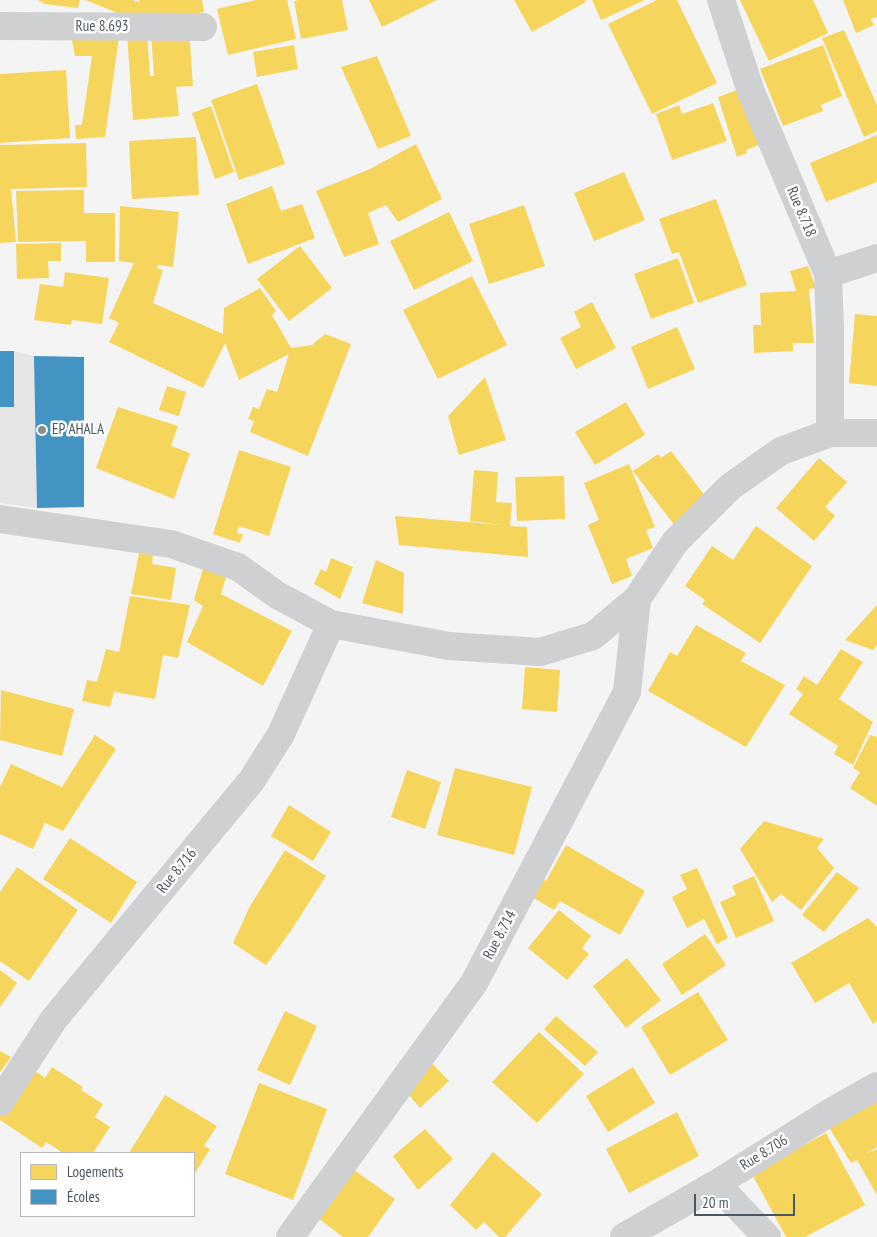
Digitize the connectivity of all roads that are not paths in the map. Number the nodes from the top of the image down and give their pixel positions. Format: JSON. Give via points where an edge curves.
{"nodes":[{"id":1,"x":721,"y":0,"type":"edge"},
{"id":2,"x":0,"y":26,"type":"edge"},
{"id":3,"x":203,"y":27,"type":"dead end"},
{"id":4,"x":877,"y":258,"type":"edge"},
{"id":5,"x":828,"y":274,"type":"junction"},
{"id":6,"x":830,"y":433,"type":"junction"},
{"id":7,"x":877,"y":434,"type":"edge"},
{"id":8,"x":0,"y":519,"type":"edge"},
{"id":9,"x":637,"y":599,"type":"junction"},
{"id":10,"x":331,"y":624,"type":"junction"},
{"id":11,"x":877,"y":1086,"type":"edge"},
{"id":12,"x":0,"y":1102,"type":"edge"},
{"id":13,"x":716,"y":1184,"type":"junction"},
{"id":14,"x":290,"y":1237,"type":"edge"},
{"id":15,"x":624,"y":1237,"type":"edge"},
{"id":16,"x":767,"y":1237,"type":"edge"}],
"edges":[{"from":1,"to":5,"type":"street","name":"Rue 8.718","via":[[751,92]]},
{"from":2,"to":3,"type":"street","name":"Rue 8.693"},
{"from":4,"to":5,"type":"street"},
{"from":5,"to":6,"type":"street","name":"Rue 8.718"},
{"from":6,"to":7,"type":"street"},
{"from":6,"to":9,"type":"street","via":[[781,450],[730,487],[675,542]]},
{"from":8,"to":10,"type":"street","via":[[170,544],[238,567],[277,595]]},
{"from":9,"to":10,"type":"street","via":[[593,636],[540,652],[448,646]]},
{"from":9,"to":14,"type":"street","name":"Rue 8.714","via":[[627,692],[474,983]]},
{"from":10,"to":12,"type":"street","name":"Rue 8.716","via":[[281,734],[252,780],[54,1019]]},
{"from":11,"to":13,"type":"street","name":"Rue 8.706"},
{"from":13,"to":15,"type":"street","name":"Rue 8.706"},
{"from":13,"to":16,"type":"street"}]}
